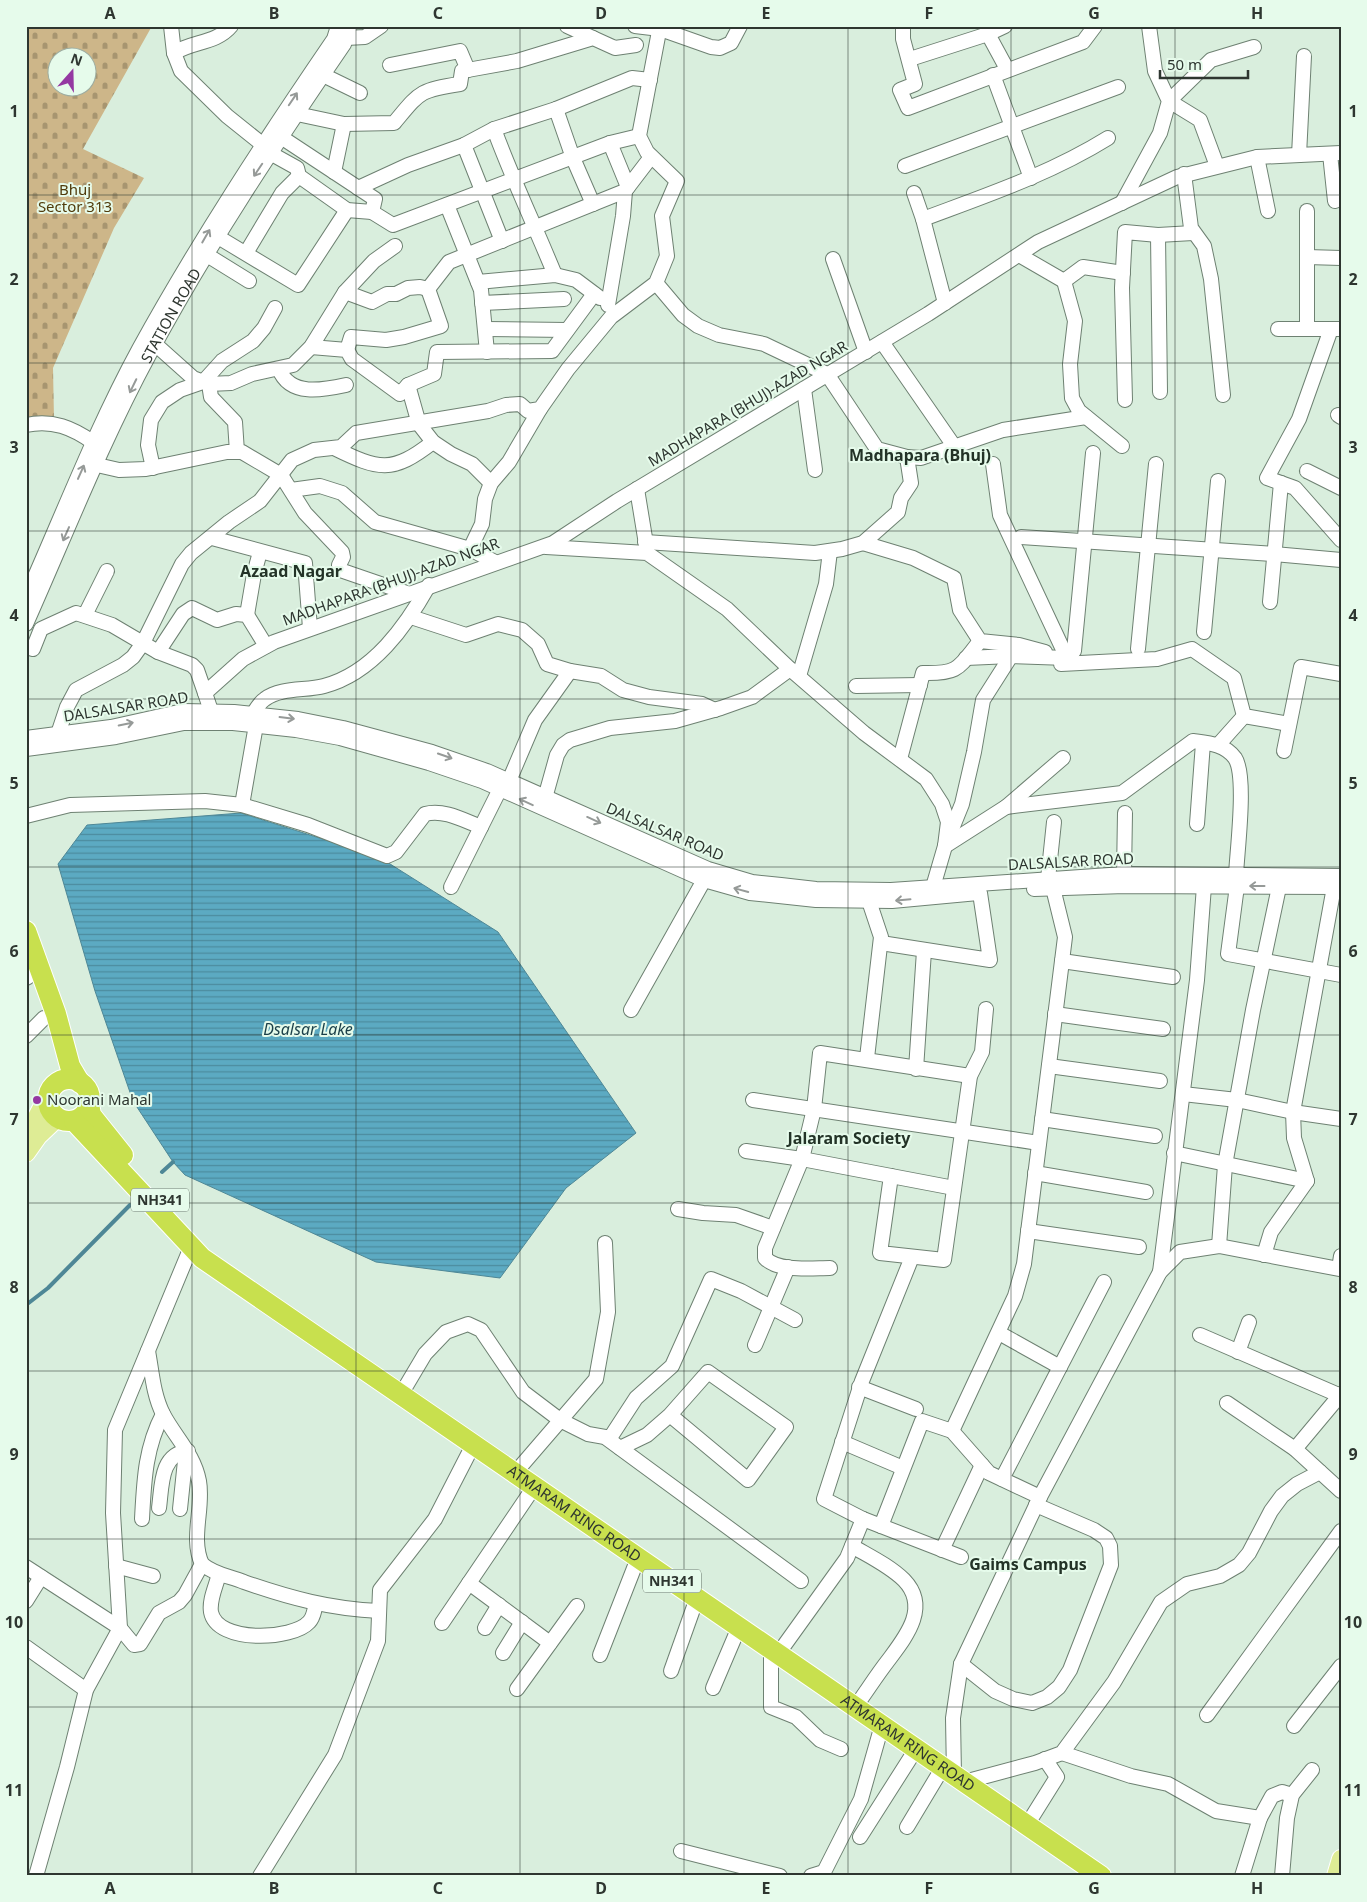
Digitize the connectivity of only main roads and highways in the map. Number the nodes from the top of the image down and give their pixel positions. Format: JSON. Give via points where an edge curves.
{"nodes":[{"id":1,"x":26,"y":931,"type":"edge"},
{"id":2,"x":27,"y":976,"type":"edge"},
{"id":3,"x":80,"y":1083,"type":"junction"},
{"id":4,"x":50,"y":1093,"type":"junction"},
{"id":5,"x":90,"y":1104,"type":"junction"},
{"id":6,"x":65,"y":1119,"type":"junction"},
{"id":7,"x":26,"y":1138,"type":"edge"},
{"id":8,"x":26,"y":1153,"type":"edge"},
{"id":9,"x":244,"y":1287,"type":"junction"},
{"id":10,"x":1341,"y":1859,"type":"edge"},
{"id":11,"x":1101,"y":1876,"type":"edge"},
{"id":12,"x":1336,"y":1876,"type":"edge"}],
"edges":[{"from":1,"to":3,"type":"highway","number":"NH341","via":[[56,1014],[70,1066]]},
{"from":2,"to":4,"type":"highway","via":[[44,1018],[57,1066]]},
{"from":3,"to":4,"type":"highway","via":[[68,1079],[56,1083]]},
{"from":3,"to":5,"type":"highway","number":"NH341","via":[[88,1092]]},
{"from":4,"to":6,"type":"highway","number":"NH341","via":[[49,1109]]},
{"from":4,"to":7,"type":"main road"},
{"from":5,"to":6,"type":"highway","via":[[84,1115]]},
{"from":5,"to":9,"type":"highway","name":"ATMARAM RING ROAD","number":"NH341","via":[[92,1115],[201,1251]]},
{"from":6,"to":8,"type":"main road","via":[[38,1136]]},
{"from":6,"to":9,"type":"highway","name":"ATMARAM RING ROAD","number":"NH341","via":[[202,1258]]},
{"from":9,"to":11,"type":"highway","name":"ATMARAM RING ROAD","number":"NH341"},
{"from":10,"to":12,"type":"main road"}]}
